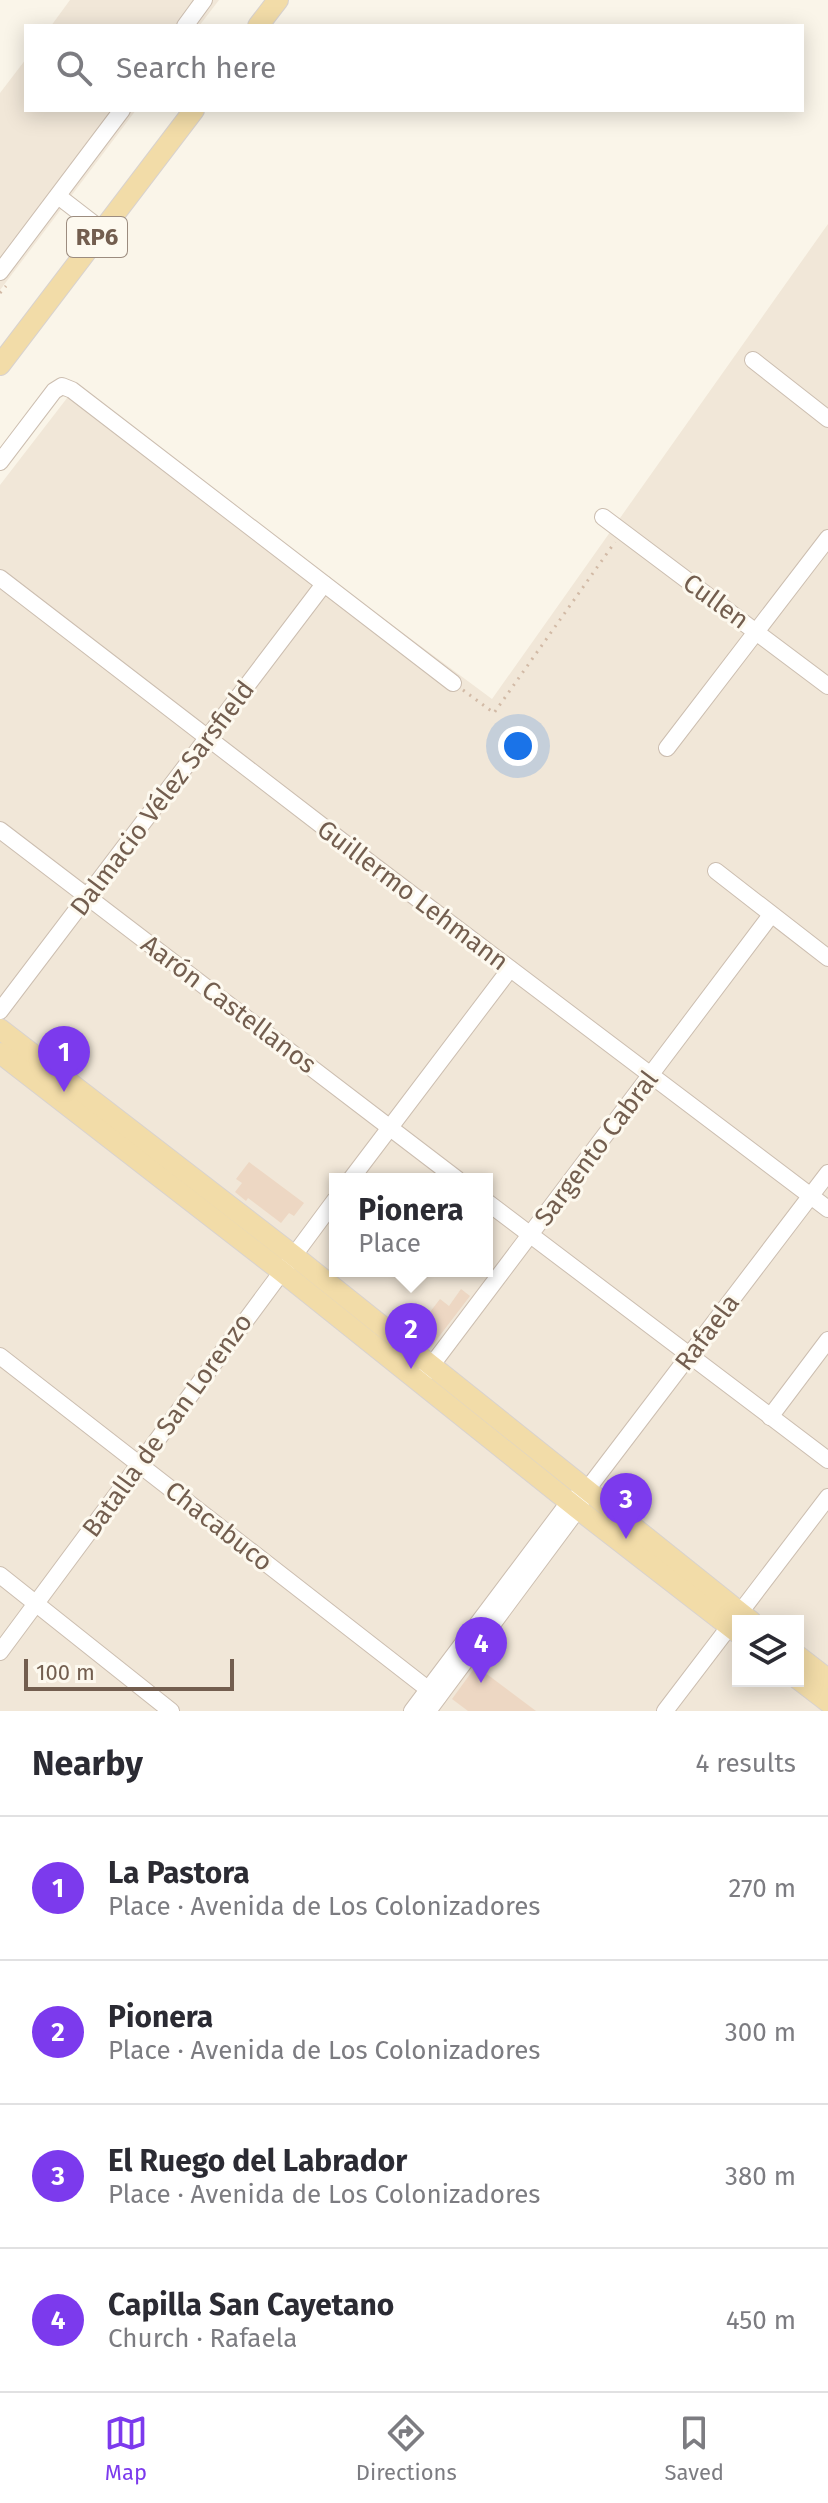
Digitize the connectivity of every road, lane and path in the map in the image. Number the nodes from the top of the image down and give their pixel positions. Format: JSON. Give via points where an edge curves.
{"nodes":[{"id":1,"x":204,"y":0,"type":"edge"},
{"id":2,"x":278,"y":0,"type":"edge"},
{"id":3,"x":186,"y":24,"type":"edge"},
{"id":4,"x":260,"y":24,"type":"edge"},
{"id":5,"x":121,"y":112,"type":"edge"},
{"id":6,"x":192,"y":112,"type":"edge"},
{"id":7,"x":58,"y":196,"type":"junction"},
{"id":8,"x":102,"y":230,"type":"junction"},
{"id":9,"x":0,"y":272,"type":"edge"},
{"id":10,"x":753,"y":360,"type":"dead end"},
{"id":11,"x":0,"y":365,"type":"edge"},
{"id":12,"x":828,"y":419,"type":"edge"},
{"id":13,"x":0,"y":462,"type":"edge"},
{"id":14,"x":603,"y":517,"type":"dead end"},
{"id":15,"x":622,"y":531,"type":"junction"},
{"id":16,"x":828,"y":538,"type":"edge"},
{"id":17,"x":0,"y":578,"type":"edge"},
{"id":18,"x":324,"y":584,"type":"junction"},
{"id":19,"x":757,"y":631,"type":"junction"},
{"id":20,"x":453,"y":683,"type":"joint"},
{"id":21,"x":828,"y":686,"type":"edge"},
{"id":22,"x":209,"y":737,"type":"junction"},
{"id":23,"x":667,"y":748,"type":"dead end"},
{"id":24,"x":0,"y":830,"type":"edge"},
{"id":25,"x":716,"y":871,"type":"dead end"},
{"id":26,"x":87,"y":895,"type":"junction"},
{"id":27,"x":771,"y":915,"type":"junction"},
{"id":28,"x":828,"y":958,"type":"edge"},
{"id":29,"x":510,"y":969,"type":"junction"},
{"id":30,"x":0,"y":1011,"type":"edge"},
{"id":31,"x":0,"y":1029,"type":"edge"},
{"id":32,"x":0,"y":1053,"type":"edge"},
{"id":33,"x":652,"y":1075,"type":"junction"},
{"id":34,"x":390,"y":1127,"type":"junction"},
{"id":35,"x":356,"y":1173,"type":"edge"},
{"id":36,"x":449,"y":1173,"type":"edge"},
{"id":37,"x":828,"y":1173,"type":"edge"},
{"id":38,"x":811,"y":1197,"type":"junction"},
{"id":39,"x":493,"y":1206,"type":"edge"},
{"id":40,"x":329,"y":1208,"type":"edge"},
{"id":41,"x":828,"y":1209,"type":"edge"},
{"id":42,"x":531,"y":1235,"type":"junction"},
{"id":43,"x":287,"y":1263,"type":"junction"},
{"id":44,"x":828,"y":1340,"type":"edge"},
{"id":45,"x":689,"y":1355,"type":"junction"},
{"id":46,"x":0,"y":1356,"type":"edge"},
{"id":47,"x":426,"y":1373,"type":"junction"},
{"id":48,"x":770,"y":1417,"type":"junction"},
{"id":49,"x":828,"y":1460,"type":"edge"},
{"id":50,"x":139,"y":1462,"type":"junction"},
{"id":51,"x":828,"y":1497,"type":"edge"},
{"id":52,"x":578,"y":1501,"type":"junction"},
{"id":53,"x":0,"y":1575,"type":"edge"},
{"id":54,"x":36,"y":1604,"type":"junction"},
{"id":55,"x":745,"y":1615,"type":"edge"},
{"id":56,"x":732,"y":1618,"type":"edge"},
{"id":57,"x":732,"y":1631,"type":"edge"},
{"id":58,"x":0,"y":1652,"type":"edge"},
{"id":59,"x":804,"y":1661,"type":"edge"},
{"id":60,"x":828,"y":1679,"type":"edge"},
{"id":61,"x":804,"y":1684,"type":"edge"},
{"id":62,"x":431,"y":1699,"type":"edge"},
{"id":63,"x":828,"y":1702,"type":"edge"},
{"id":64,"x":171,"y":1711,"type":"edge"},
{"id":65,"x":412,"y":1711,"type":"edge"},
{"id":66,"x":665,"y":1711,"type":"edge"}],
"edges":[{"from":1,"to":3,"type":"street"},
{"from":2,"to":4,"type":"main road"},
{"from":5,"to":7,"type":"street"},
{"from":6,"to":8,"type":"main road","number":"RP6"},
{"from":7,"to":8,"type":"street"},
{"from":7,"to":9,"type":"street"},
{"from":8,"to":11,"type":"main road","number":"RP6"},
{"from":10,"to":12,"type":"street"},
{"from":13,"to":18,"type":"street","via":[[62,386]]},
{"from":14,"to":15,"type":"street","name":"Cullen"},
{"from":15,"to":19,"type":"street","name":"Cullen"},
{"from":15,"to":20,"type":"path","via":[[494,713]]},
{"from":16,"to":19,"type":"street"},
{"from":17,"to":22,"type":"street","name":"Guillermo Lehmann"},
{"from":18,"to":20,"type":"street"},
{"from":18,"to":22,"type":"street","name":"Dalmacio Vélez Sarsfield"},
{"from":19,"to":21,"type":"street","name":"Cullen"},
{"from":19,"to":23,"type":"street"},
{"from":22,"to":26,"type":"street","name":"Dalmacio Vélez Sarsfield"},
{"from":22,"to":29,"type":"street","name":"Guillermo Lehmann"},
{"from":24,"to":26,"type":"street","name":"Aarón Castellanos"},
{"from":25,"to":27,"type":"street"},
{"from":26,"to":30,"type":"street","name":"Dalmacio Vélez Sarsfield"},
{"from":26,"to":34,"type":"street","name":"Aarón Castellanos"},
{"from":27,"to":28,"type":"street"},
{"from":27,"to":33,"type":"street","name":"Sargento Cabral"},
{"from":29,"to":33,"type":"street","name":"Guillermo Lehmann"},
{"from":29,"to":34,"type":"street"},
{"from":31,"to":43,"type":"main road"},
{"from":32,"to":43,"type":"main road"},
{"from":33,"to":38,"type":"street","name":"Guillermo Lehmann"},
{"from":33,"to":42,"type":"street","name":"Sargento Cabral"},
{"from":34,"to":35,"type":"street"},
{"from":34,"to":36,"type":"street","name":"Aarón Castellanos"},
{"from":37,"to":38,"type":"street","name":"Rafaela"},
{"from":38,"to":41,"type":"street","name":"Guillermo Lehmann"},
{"from":38,"to":45,"type":"street","name":"Rafaela"},
{"from":39,"to":42,"type":"street"},
{"from":40,"to":43,"type":"street","name":"Batalla de San Lorenzo"},
{"from":42,"to":45,"type":"street"},
{"from":42,"to":47,"type":"street","name":"Sargento Cabral"},
{"from":43,"to":47,"type":"main road"},
{"from":43,"to":50,"type":"street","name":"Batalla de San Lorenzo"},
{"from":44,"to":48,"type":"street"},
{"from":45,"to":48,"type":"street"},
{"from":45,"to":52,"type":"street","name":"Rafaela"},
{"from":46,"to":50,"type":"street","name":"Chacabuco"},
{"from":47,"to":52,"type":"main road"},
{"from":48,"to":49,"type":"street"},
{"from":50,"to":54,"type":"street","name":"Batalla de San Lorenzo"},
{"from":50,"to":62,"type":"street","name":"Chacabuco"},
{"from":51,"to":55,"type":"street"},
{"from":52,"to":56,"type":"main road"},
{"from":52,"to":62,"type":"street","name":"Rafaela"},
{"from":53,"to":54,"type":"street"},
{"from":54,"to":58,"type":"street","name":"Batalla de San Lorenzo"},
{"from":54,"to":64,"type":"street"},
{"from":57,"to":66,"type":"street"},
{"from":59,"to":60,"type":"main road"},
{"from":61,"to":63,"type":"main road"},
{"from":62,"to":65,"type":"street","name":"Rafaela"}]}
